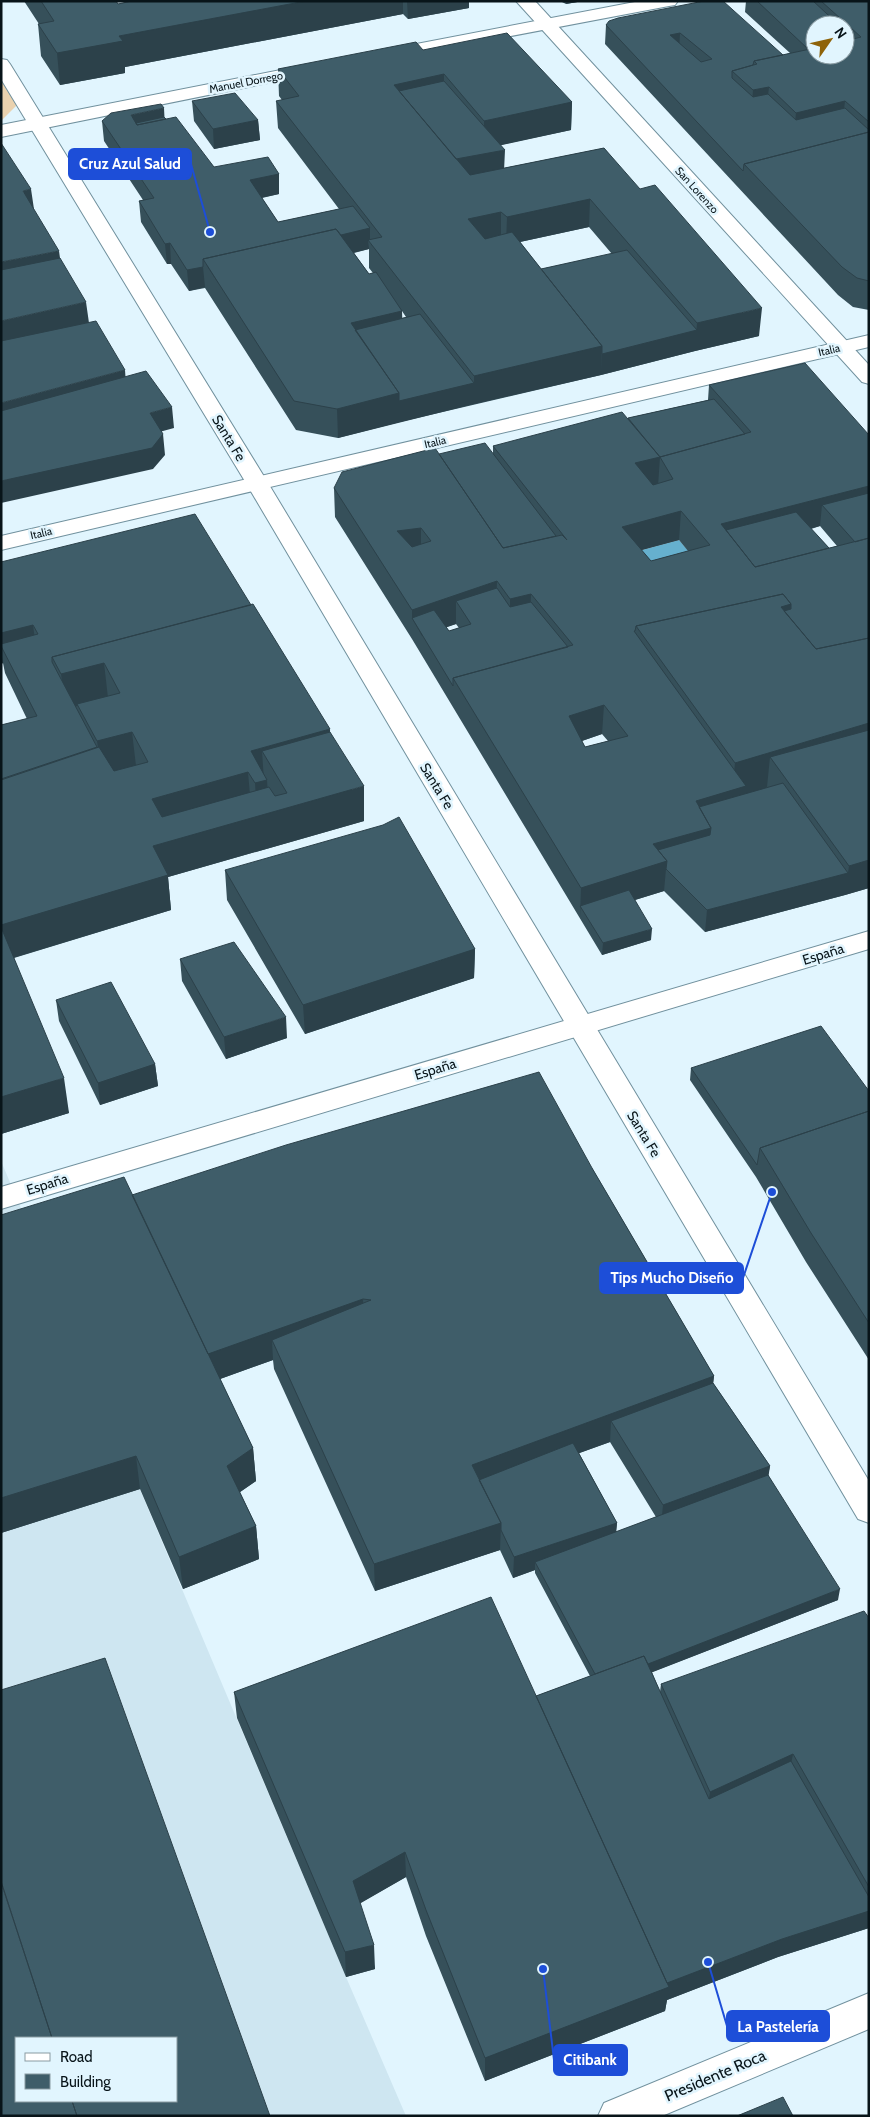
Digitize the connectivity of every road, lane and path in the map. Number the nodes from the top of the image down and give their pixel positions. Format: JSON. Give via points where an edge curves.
{"nodes":[{"id":1,"x":525,"y":1,"type":"edge"},
{"id":2,"x":669,"y":1,"type":"edge"},
{"id":3,"x":545,"y":23,"type":"junction"},
{"id":4,"x":363,"y":59,"type":"edge"},
{"id":5,"x":1,"y":64,"type":"edge"},
{"id":6,"x":334,"y":64,"type":"edge"},
{"id":7,"x":38,"y":123,"type":"junction"},
{"id":8,"x":1,"y":131,"type":"edge"},
{"id":9,"x":869,"y":341,"type":"edge"},
{"id":10,"x":840,"y":347,"type":"junction"},
{"id":11,"x":869,"y":378,"type":"edge"},
{"id":12,"x":257,"y":483,"type":"junction"},
{"id":13,"x":1,"y":543,"type":"edge"},
{"id":14,"x":869,"y":940,"type":"edge"},
{"id":15,"x":580,"y":1026,"type":"junction"},
{"id":16,"x":1,"y":1198,"type":"edge"},
{"id":17,"x":869,"y":1510,"type":"edge"},
{"id":18,"x":869,"y":2011,"type":"edge"},
{"id":19,"x":617,"y":2116,"type":"edge"}],
"edges":[{"from":1,"to":3,"type":"main road","name":"San Lorenzo"},
{"from":2,"to":3,"type":"main road"},
{"from":3,"to":4,"type":"main road"},
{"from":3,"to":10,"type":"main road","name":"San Lorenzo"},
{"from":5,"to":7,"type":"main road","name":"Santa Fe"},
{"from":6,"to":7,"type":"main road","name":"Manuel Dorrego"},
{"from":7,"to":8,"type":"main road","name":"Manuel Dorrego"},
{"from":7,"to":12,"type":"main road","name":"Santa Fe"},
{"from":9,"to":10,"type":"main road","name":"Italia"},
{"from":10,"to":11,"type":"main road","name":"San Lorenzo"},
{"from":10,"to":12,"type":"main road","name":"Italia"},
{"from":12,"to":13,"type":"main road","name":"Italia"},
{"from":12,"to":15,"type":"main road","name":"Santa Fe"},
{"from":14,"to":15,"type":"main road","name":"España"},
{"from":15,"to":16,"type":"main road","name":"España"},
{"from":15,"to":17,"type":"main road","name":"Santa Fe"},
{"from":18,"to":19,"type":"main road","name":"Presidente Roca"}]}
